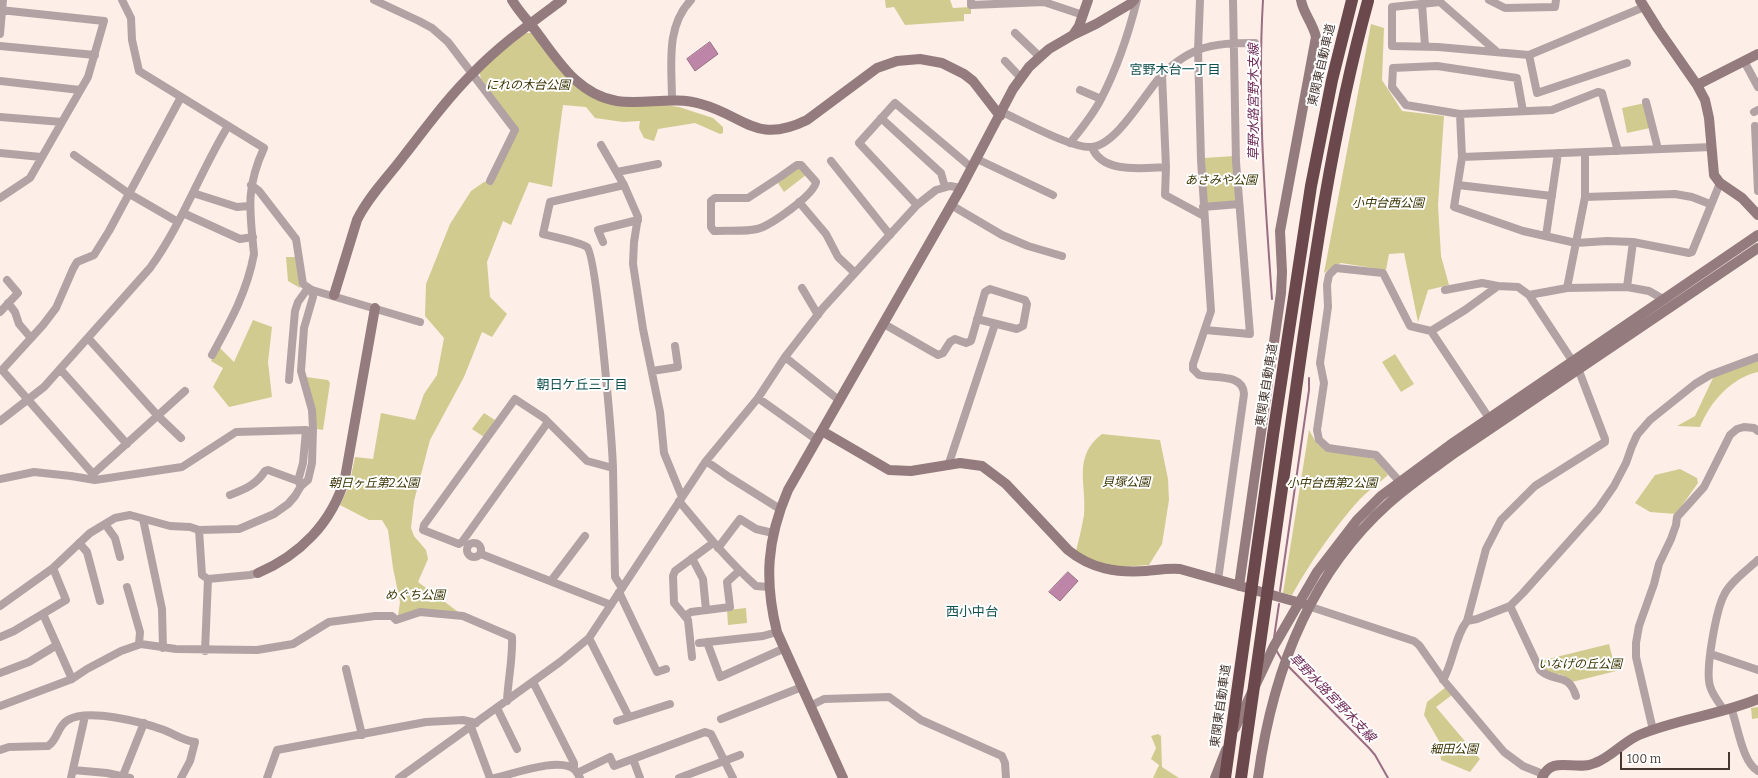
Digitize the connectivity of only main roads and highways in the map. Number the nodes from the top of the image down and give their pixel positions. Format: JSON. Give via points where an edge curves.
{"nodes":[{"id":1,"x":1352,"y":0,"type":"edge"},
{"id":2,"x":1368,"y":1,"type":"edge"},
{"id":3,"x":1225,"y":778,"type":"edge"},
{"id":4,"x":1241,"y":778,"type":"edge"}],
"edges":[{"from":1,"to":3,"type":"highway","name":"東関東自動車道","bridge":true,"via":[[1332,80],[1311,186]]},
{"from":2,"to":4,"type":"highway","bridge":true,"via":[[1347,84],[1308,303]]}]}
